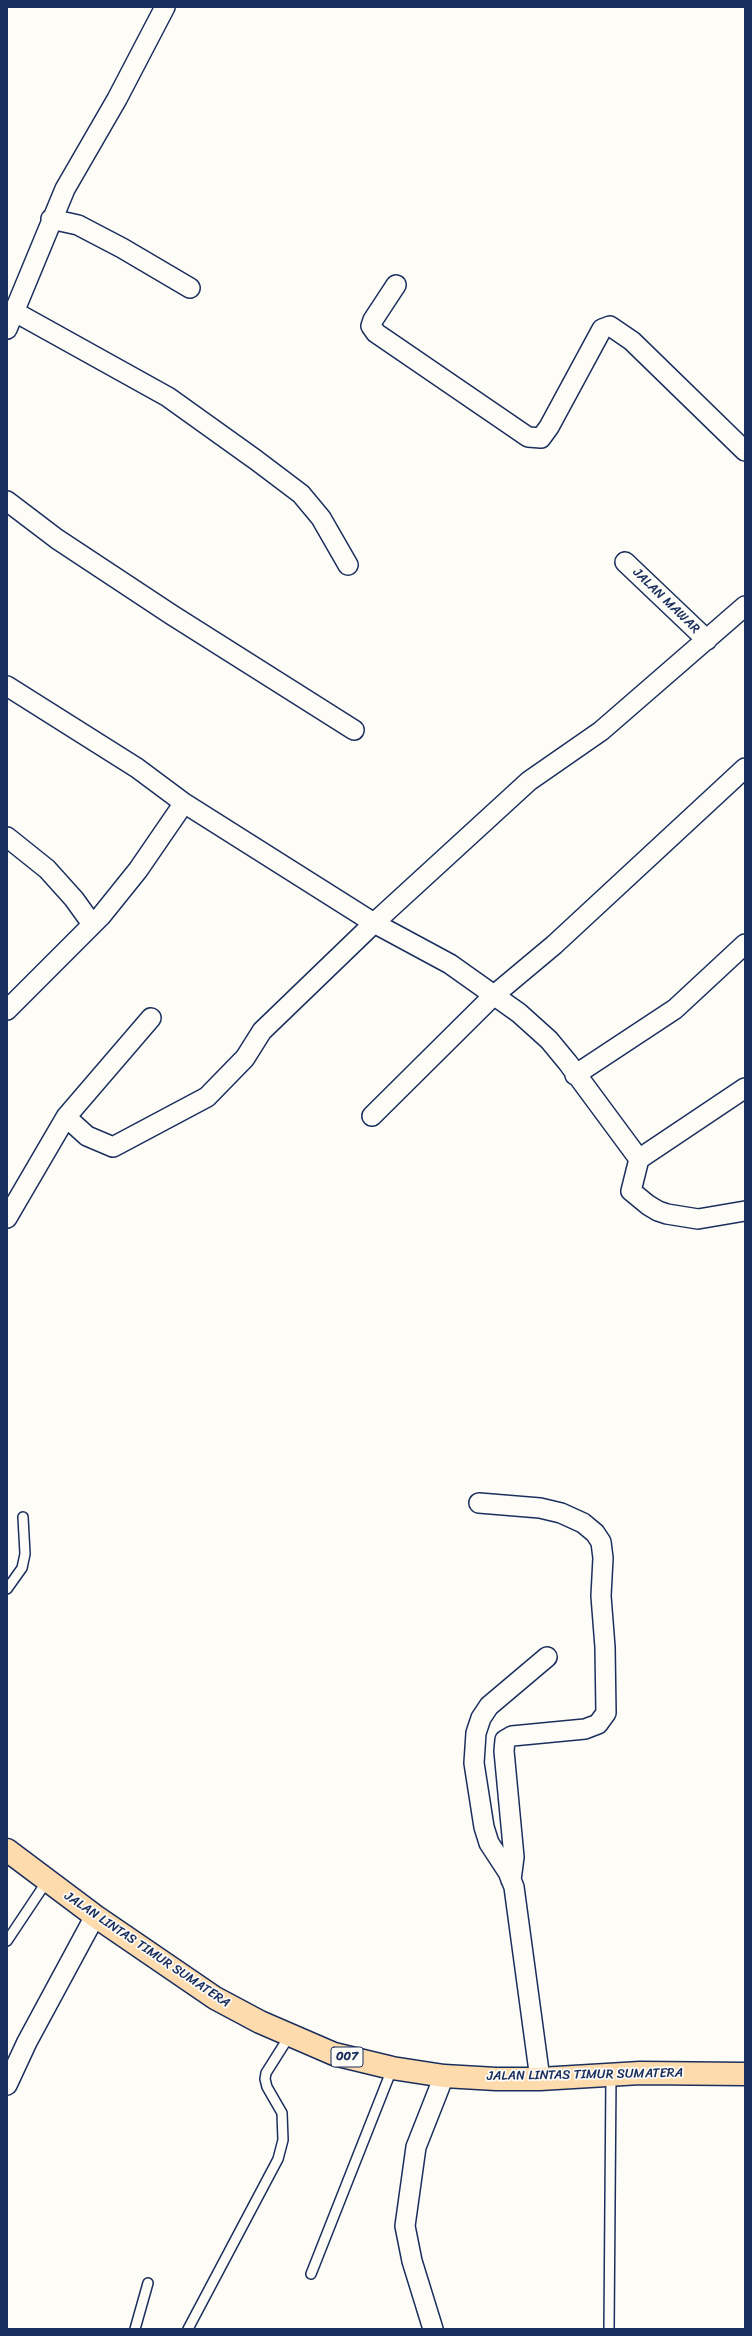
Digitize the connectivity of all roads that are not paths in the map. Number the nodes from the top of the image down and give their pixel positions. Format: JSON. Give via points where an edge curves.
{"nodes":[{"id":1,"x":165,"y":7,"type":"edge"},
{"id":2,"x":51,"y":219,"type":"junction"},
{"id":3,"x":396,"y":285,"type":"dead end"},
{"id":4,"x":190,"y":288,"type":"dead end"},
{"id":5,"x":15,"y":312,"type":"junction"},
{"id":6,"x":7,"y":329,"type":"edge"},
{"id":7,"x":745,"y":451,"type":"edge"},
{"id":8,"x":7,"y":501,"type":"edge"},
{"id":9,"x":625,"y":562,"type":"dead end"},
{"id":10,"x":348,"y":565,"type":"dead end"},
{"id":11,"x":745,"y":606,"type":"edge"},
{"id":12,"x":707,"y":640,"type":"junction"},
{"id":13,"x":7,"y":686,"type":"edge"},
{"id":14,"x":354,"y":730,"type":"dead end"},
{"id":15,"x":745,"y":768,"type":"edge"},
{"id":16,"x":184,"y":803,"type":"junction"},
{"id":17,"x":7,"y":837,"type":"edge"},
{"id":18,"x":374,"y":923,"type":"junction"},
{"id":19,"x":92,"y":924,"type":"junction"},
{"id":20,"x":745,"y":944,"type":"edge"},
{"id":21,"x":493,"y":996,"type":"junction"},
{"id":22,"x":7,"y":1010,"type":"edge"},
{"id":23,"x":151,"y":1018,"type":"dead end"},
{"id":24,"x":576,"y":1075,"type":"junction"},
{"id":25,"x":745,"y":1088,"type":"edge"},
{"id":26,"x":372,"y":1116,"type":"dead end"},
{"id":27,"x":66,"y":1117,"type":"junction"},
{"id":28,"x":639,"y":1159,"type":"junction"},
{"id":29,"x":745,"y":1211,"type":"edge"},
{"id":30,"x":7,"y":1218,"type":"edge"},
{"id":31,"x":479,"y":1503,"type":"dead end"},
{"id":32,"x":23,"y":1517,"type":"dead end"},
{"id":33,"x":7,"y":1589,"type":"edge"},
{"id":34,"x":547,"y":1657,"type":"dead end"},
{"id":35,"x":7,"y":1850,"type":"edge"},
{"id":36,"x":511,"y":1880,"type":"junction"},
{"id":37,"x":47,"y":1881,"type":"junction"},
{"id":38,"x":94,"y":1916,"type":"junction"},
{"id":39,"x":7,"y":1941,"type":"edge"},
{"id":40,"x":290,"y":2035,"type":"junction"},
{"id":41,"x":392,"y":2068,"type":"junction"},
{"id":42,"x":745,"y":2074,"type":"edge"},
{"id":43,"x":611,"y":2075,"type":"junction"},
{"id":44,"x":444,"y":2076,"type":"junction"},
{"id":45,"x":540,"y":2079,"type":"junction"},
{"id":46,"x":7,"y":2085,"type":"edge"},
{"id":47,"x":311,"y":2274,"type":"dead end"},
{"id":48,"x":148,"y":2283,"type":"dead end"},
{"id":49,"x":135,"y":2329,"type":"edge"},
{"id":50,"x":188,"y":2329,"type":"edge"},
{"id":51,"x":434,"y":2329,"type":"edge"},
{"id":52,"x":609,"y":2329,"type":"edge"}],
"edges":[{"from":1,"to":2,"type":"street"},
{"from":2,"to":4,"type":"street","via":[[78,225]]},
{"from":2,"to":5,"type":"street"},
{"from":3,"to":7,"type":"street","via":[[373,320],[371,326],[376,333],[528,437],[541,438],[602,329],[610,326],[632,341]]},
{"from":5,"to":6,"type":"street"},
{"from":5,"to":10,"type":"street","via":[[168,397],[268,468],[301,494],[321,518]]},
{"from":8,"to":14,"type":"street","via":[[57,539],[172,615]]},
{"from":9,"to":12,"type":"street","name":"JALAN MAWAR"},
{"from":11,"to":12,"type":"street"},
{"from":12,"to":18,"type":"street","via":[[601,731],[529,782]]},
{"from":13,"to":16,"type":"street","via":[[137,768]]},
{"from":15,"to":21,"type":"street","via":[[554,945]]},
{"from":16,"to":18,"type":"street"},
{"from":16,"to":19,"type":"street","via":[[138,870]]},
{"from":17,"to":19,"type":"street","via":[[47,869]]},
{"from":18,"to":21,"type":"street","via":[[450,964]]},
{"from":18,"to":27,"type":"street","via":[[262,1031],[246,1058],[207,1097],[113,1147],[87,1136]]},
{"from":19,"to":22,"type":"street"},
{"from":20,"to":24,"type":"street","via":[[674,1009]]},
{"from":21,"to":24,"type":"street","via":[[518,1012],[549,1040]]},
{"from":21,"to":26,"type":"street"},
{"from":23,"to":27,"type":"street"},
{"from":24,"to":28,"type":"street"},
{"from":25,"to":28,"type":"street"},
{"from":27,"to":30,"type":"street"},
{"from":28,"to":29,"type":"street","via":[[631,1191],[658,1210],[667,1214],[698,1218]]},
{"from":31,"to":36,"type":"street","via":[[540,1508],[561,1513],[583,1523],[595,1533],[601,1542],[603,1558],[601,1596],[606,1714],[598,1724],[585,1729],[512,1736],[505,1740],[514,1857]]},
{"from":32,"to":33,"type":"lane","via":[[25,1554],[22,1568]]},
{"from":34,"to":36,"type":"street","via":[[489,1706],[476,1733],[474,1763],[484,1826],[489,1843]]},
{"from":35,"to":37,"type":"highway","name":"JALAN LINTAS TIMUR SUMATERA","number":"007"},
{"from":36,"to":45,"type":"street"},
{"from":37,"to":38,"type":"highway","name":"JALAN LINTAS TIMUR SUMATERA","number":"007"},
{"from":37,"to":39,"type":"lane"},
{"from":38,"to":40,"type":"highway","name":"JALAN LINTAS TIMUR SUMATERA","number":"007","via":[[215,1998]]},
{"from":38,"to":46,"type":"street"},
{"from":40,"to":41,"type":"highway","name":"JALAN LINTAS TIMUR SUMATERA","number":"007","via":[[334,2054]]},
{"from":40,"to":50,"type":"lane","via":[[265,2079],[282,2113],[283,2140],[278,2159]]},
{"from":41,"to":44,"type":"highway","name":"JALAN LINTAS TIMUR SUMATERA","number":"007"},
{"from":41,"to":47,"type":"lane"},
{"from":42,"to":43,"type":"highway","name":"JALAN LINTAS TIMUR SUMATERA","number":"007"},
{"from":43,"to":45,"type":"highway","name":"JALAN LINTAS TIMUR SUMATERA","number":"007"},
{"from":43,"to":52,"type":"lane"},
{"from":44,"to":45,"type":"highway","name":"JALAN LINTAS TIMUR SUMATERA","number":"007"},
{"from":44,"to":51,"type":"street","via":[[416,2147],[405,2226],[412,2261]]},
{"from":48,"to":49,"type":"lane"}]}
